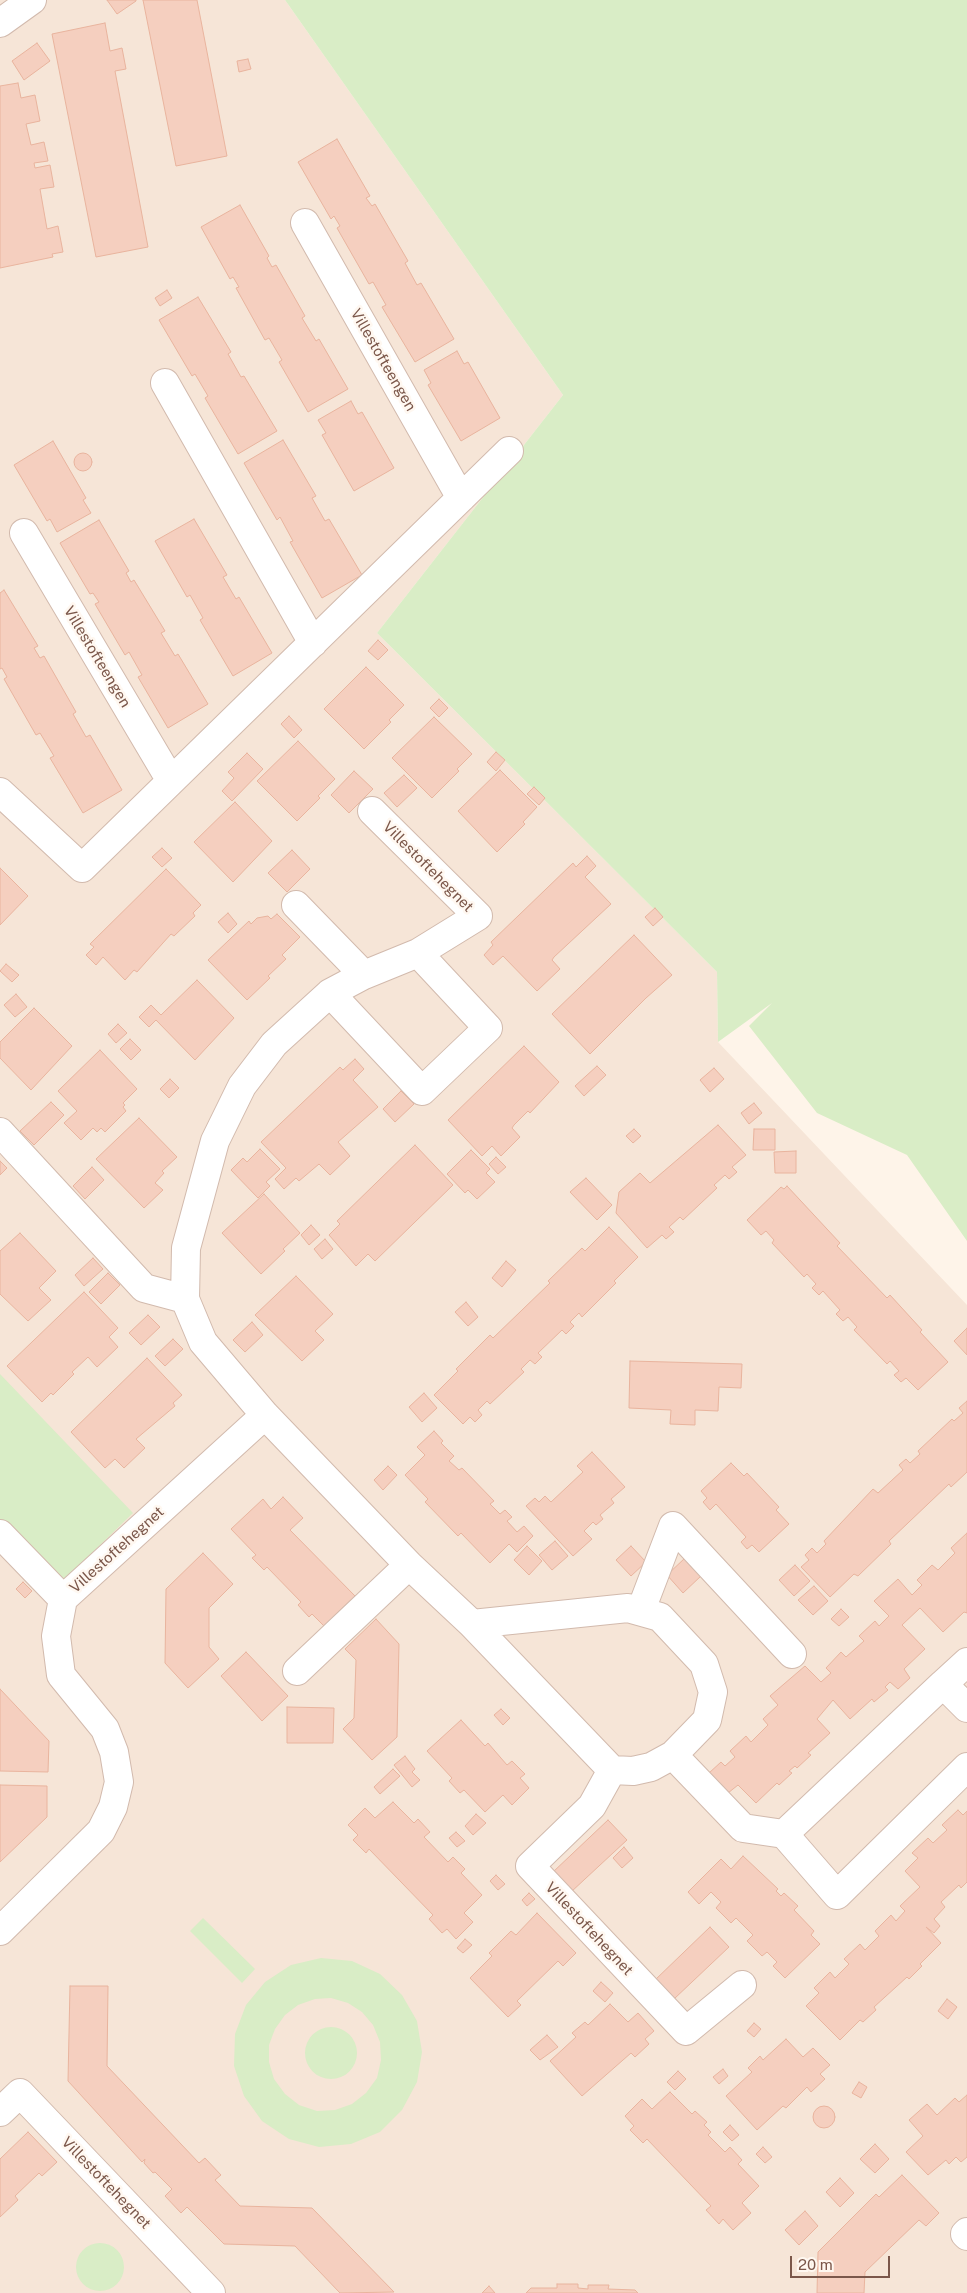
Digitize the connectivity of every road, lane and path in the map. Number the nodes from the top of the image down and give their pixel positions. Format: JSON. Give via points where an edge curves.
{"nodes":[{"id":1,"x":32,"y":0,"type":"edge"},
{"id":2,"x":0,"y":23,"type":"edge"},
{"id":3,"x":305,"y":223,"type":"dead end"},
{"id":4,"x":165,"y":384,"type":"dead end"},
{"id":5,"x":509,"y":451,"type":"dead end"},
{"id":6,"x":461,"y":498,"type":"junction"},
{"id":7,"x":24,"y":534,"type":"dead end"},
{"id":8,"x":313,"y":643,"type":"junction"},
{"id":9,"x":171,"y":781,"type":"junction"},
{"id":10,"x":0,"y":792,"type":"edge"},
{"id":11,"x":372,"y":811,"type":"dead end"},
{"id":12,"x":296,"y":905,"type":"dead end"},
{"id":13,"x":418,"y":953,"type":"junction"},
{"id":14,"x":364,"y":975,"type":"junction"},
{"id":15,"x":330,"y":993,"type":"junction"},
{"id":16,"x":0,"y":1132,"type":"edge"},
{"id":17,"x":185,"y":1299,"type":"junction"},
{"id":18,"x":265,"y":1415,"type":"junction"},
{"id":19,"x":0,"y":1534,"type":"edge"},
{"id":20,"x":409,"y":1564,"type":"junction"},
{"id":21,"x":64,"y":1599,"type":"junction"},
{"id":22,"x":641,"y":1610,"type":"junction"},
{"id":23,"x":472,"y":1624,"type":"junction"},
{"id":24,"x":792,"y":1654,"type":"dead end"},
{"id":25,"x":967,"y":1662,"type":"edge"},
{"id":26,"x":297,"y":1671,"type":"dead end"},
{"id":27,"x":943,"y":1684,"type":"junction"},
{"id":28,"x":967,"y":1708,"type":"edge"},
{"id":29,"x":673,"y":1755,"type":"junction"},
{"id":30,"x":967,"y":1767,"type":"edge"},
{"id":31,"x":612,"y":1770,"type":"junction"},
{"id":32,"x":784,"y":1834,"type":"junction"},
{"id":33,"x":0,"y":1931,"type":"edge"},
{"id":34,"x":742,"y":1985,"type":"dead end"},
{"id":35,"x":0,"y":2112,"type":"edge"},
{"id":36,"x":967,"y":2232,"type":"edge"},
{"id":37,"x":967,"y":2236,"type":"edge"},
{"id":38,"x":211,"y":2293,"type":"edge"}],
"edges":[{"from":1,"to":2,"type":"street"},
{"from":3,"to":6,"type":"street","name":"Villestofteengen"},
{"from":4,"to":8,"type":"street"},
{"from":5,"to":6,"type":"street"},
{"from":6,"to":8,"type":"street"},
{"from":7,"to":9,"type":"street","name":"Villestofteengen"},
{"from":8,"to":9,"type":"street"},
{"from":9,"to":10,"type":"street","via":[[82,868]]},
{"from":11,"to":13,"type":"street","name":"Villestoftehegnet","via":[[478,916]]},
{"from":12,"to":14,"type":"street"},
{"from":13,"to":14,"type":"street","name":"Villestoftehegnet"},
{"from":13,"to":15,"type":"street","via":[[488,1028],[422,1091]]},
{"from":14,"to":15,"type":"street","name":"Villestoftehegnet"},
{"from":15,"to":17,"type":"street","name":"Villestoftehegnet","via":[[274,1044],[242,1086],[215,1141],[186,1248]]},
{"from":16,"to":17,"type":"street","via":[[144,1288]]},
{"from":17,"to":18,"type":"street","name":"Villestoftehegnet","via":[[203,1342]]},
{"from":18,"to":20,"type":"street","name":"Villestoftehegnet"},
{"from":18,"to":21,"type":"street","name":"Villestoftehegnet"},
{"from":19,"to":21,"type":"street"},
{"from":20,"to":23,"type":"street","name":"Villestoftehegnet"},
{"from":20,"to":26,"type":"street"},
{"from":21,"to":33,"type":"street","name":"Villestoftehegnet","via":[[56,1636],[61,1675],[105,1729],[114,1752],[119,1782],[113,1807],[101,1831]]},
{"from":22,"to":23,"type":"street","via":[[628,1608]]},
{"from":22,"to":24,"type":"street","via":[[674,1526]]},
{"from":22,"to":29,"type":"street","via":[[660,1617],[704,1664],[713,1692],[707,1720]]},
{"from":23,"to":31,"type":"street","name":"Villestoftehegnet"},
{"from":25,"to":27,"type":"street"},
{"from":27,"to":28,"type":"street"},
{"from":27,"to":32,"type":"street"},
{"from":29,"to":31,"type":"street","via":[[651,1768]]},
{"from":29,"to":32,"type":"street","via":[[743,1828]]},
{"from":30,"to":32,"type":"street","via":[[837,1896]]},
{"from":31,"to":34,"type":"street","name":"Villestoftehegnet","via":[[592,1806],[530,1866],[686,2031]]},
{"from":35,"to":38,"type":"street","name":"Villestoftehegnet","via":[[20,2093]]},
{"from":36,"to":37,"type":"street"}]}
